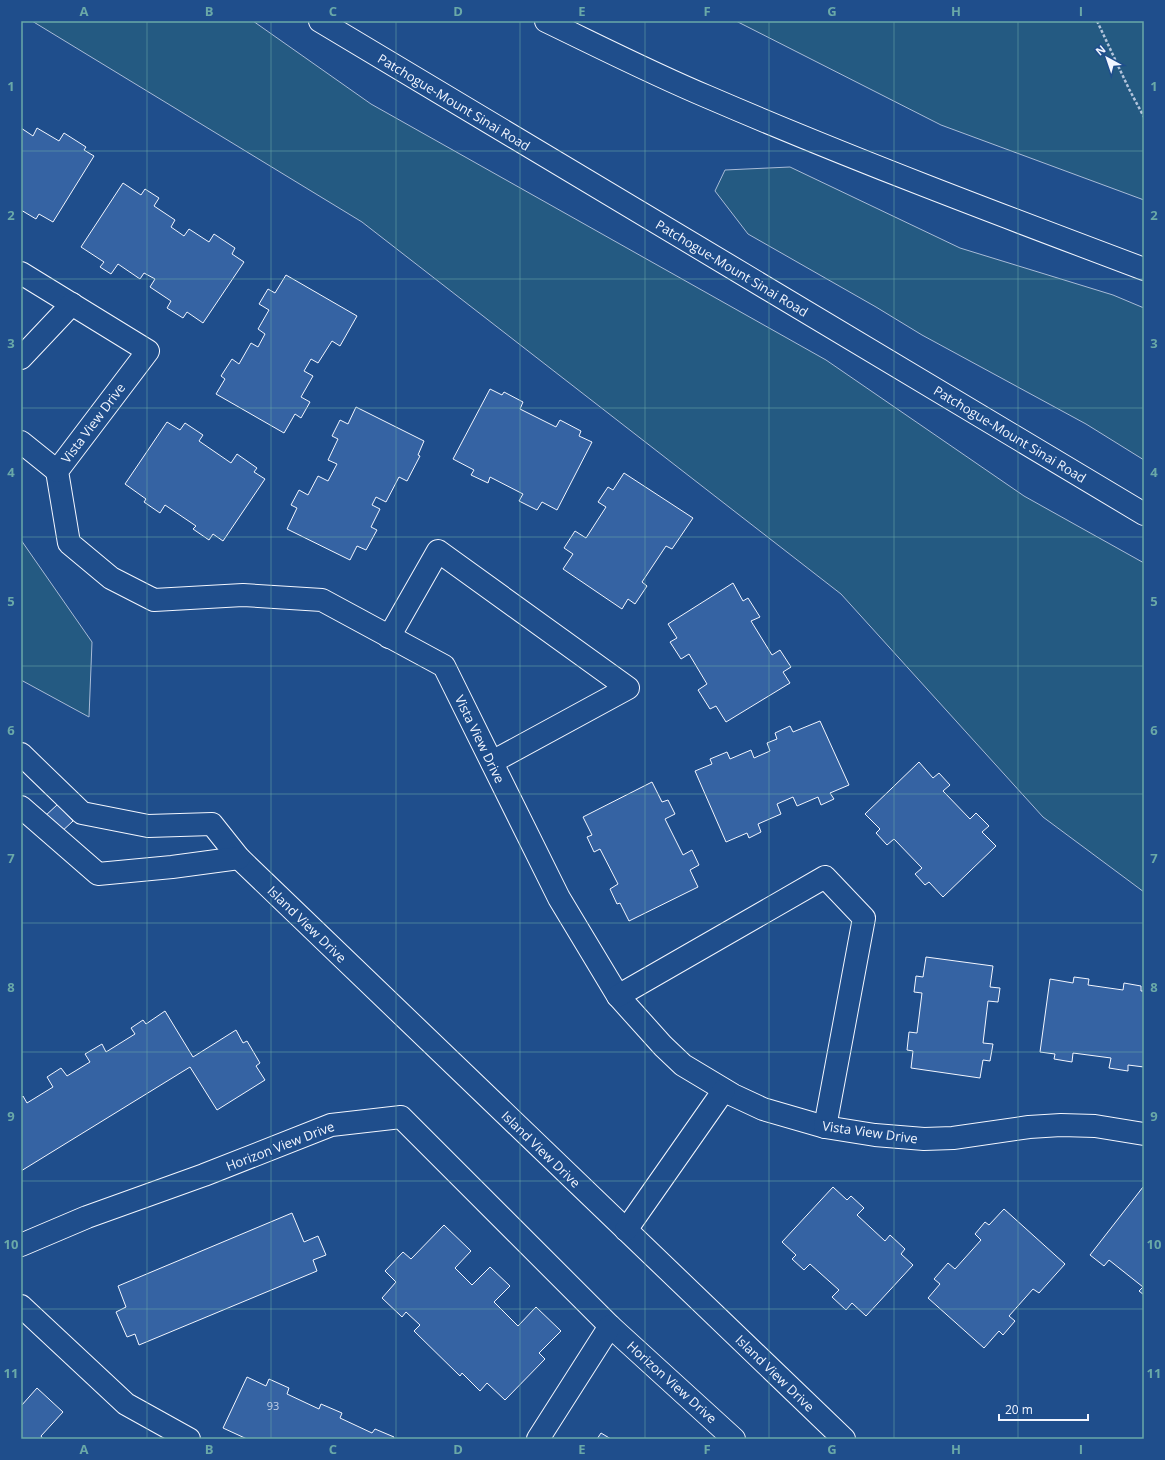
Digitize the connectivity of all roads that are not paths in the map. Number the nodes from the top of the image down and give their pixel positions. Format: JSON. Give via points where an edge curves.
{"nodes":[{"id":1,"x":320,"y":21,"type":"edge"},
{"id":2,"x":546,"y":21,"type":"edge"},
{"id":3,"x":1144,"y":269,"type":"edge"},
{"id":4,"x":21,"y":272,"type":"edge"},
{"id":5,"x":72,"y":304,"type":"junction"},
{"id":6,"x":21,"y":358,"type":"edge"},
{"id":7,"x":21,"y":442,"type":"edge"},
{"id":8,"x":57,"y":471,"type":"junction"},
{"id":9,"x":1144,"y":514,"type":"edge"},
{"id":10,"x":389,"y":636,"type":"junction"},
{"id":11,"x":21,"y":754,"type":"edge"},
{"id":12,"x":492,"y":762,"type":"junction"},
{"id":13,"x":21,"y":807,"type":"edge"},
{"id":14,"x":238,"y":858,"type":"junction"},
{"id":15,"x":618,"y":996,"type":"junction"},
{"id":16,"x":724,"y":1090,"type":"junction"},
{"id":17,"x":825,"y":1127,"type":"junction"},
{"id":18,"x":1144,"y":1134,"type":"edge"},
{"id":19,"x":626,"y":1230,"type":"junction"},
{"id":20,"x":21,"y":1245,"type":"edge"},
{"id":21,"x":21,"y":1306,"type":"edge"},
{"id":22,"x":610,"y":1326,"type":"junction"},
{"id":23,"x":189,"y":1439,"type":"edge"},
{"id":24,"x":538,"y":1439,"type":"edge"},
{"id":25,"x":734,"y":1439,"type":"edge"},
{"id":26,"x":844,"y":1439,"type":"edge"}],
"edges":[{"from":1,"to":9,"type":"main road","name":"Patchogue-Mount Sinai Road"},
{"from":2,"to":3,"type":"main road","via":[[707,97],[913,181]]},
{"from":4,"to":5,"type":"main road","name":"Vista View Drive"},
{"from":5,"to":6,"type":"main road"},
{"from":5,"to":8,"type":"main road","name":"Vista View Drive","via":[[148,351]]},
{"from":7,"to":8,"type":"main road"},
{"from":8,"to":10,"type":"main road","name":"Vista View Drive","via":[[69,543],[111,578],[154,600],[243,595],[322,600]]},
{"from":10,"to":12,"type":"main road","name":"Vista View Drive","via":[[444,666]]},
{"from":10,"to":12,"type":"main road","via":[[438,551],[628,688]]},
{"from":11,"to":14,"type":"main road","via":[[82,813],[148,826],[212,824]]},
{"from":12,"to":15,"type":"main road","name":"Vista View Drive","via":[[559,898]]},
{"from":13,"to":14,"type":"main road","via":[[98,874]]},
{"from":14,"to":19,"type":"main road","name":"Island View Drive"},
{"from":15,"to":16,"type":"main road","name":"Vista View Drive","via":[[663,1046],[683,1064]]},
{"from":15,"to":17,"type":"main road","via":[[825,877],[864,918]]},
{"from":16,"to":17,"type":"main road","name":"Vista View Drive","via":[[763,1109]]},
{"from":16,"to":19,"type":"main road"},
{"from":17,"to":18,"type":"main road","name":"Vista View Drive","via":[[924,1139],[1061,1125],[1096,1126]]},
{"from":19,"to":26,"type":"main road","name":"Island View Drive"},
{"from":20,"to":22,"type":"main road","name":"Horizon View Drive","via":[[87,1217],[331,1125],[401,1117]]},
{"from":21,"to":23,"type":"main road","via":[[126,1404]]},
{"from":22,"to":24,"type":"main road"},
{"from":22,"to":25,"type":"main road","name":"Horizon View Drive"}]}
